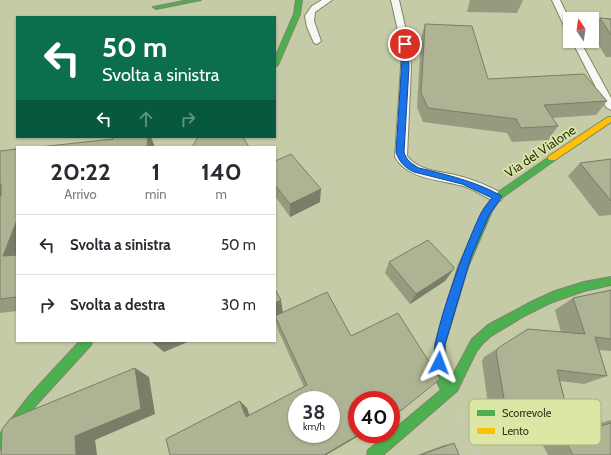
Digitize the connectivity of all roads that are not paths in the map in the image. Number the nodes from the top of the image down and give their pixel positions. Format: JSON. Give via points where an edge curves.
{"nodes":[{"id":1,"x":198,"y":0,"type":"edge"},
{"id":2,"x":299,"y":0,"type":"edge"},
{"id":3,"x":328,"y":0,"type":"edge"},
{"id":4,"x":395,"y":0,"type":"edge"},
{"id":5,"x":556,"y":0,"type":"edge"},
{"id":6,"x":156,"y":7,"type":"dead end"},
{"id":7,"x":563,"y":15,"type":"edge"},
{"id":8,"x":317,"y":41,"type":"dead end"},
{"id":9,"x":580,"y":48,"type":"edge"},
{"id":10,"x":276,"y":63,"type":"edge"},
{"id":11,"x":611,"y":107,"type":"edge"},
{"id":12,"x":611,"y":119,"type":"edge"},
{"id":13,"x":497,"y":197,"type":"junction"},
{"id":14,"x":611,"y":281,"type":"edge"},
{"id":15,"x":86,"y":342,"type":"edge"},
{"id":16,"x":448,"y":391,"type":"junction"},
{"id":17,"x":0,"y":444,"type":"edge"},
{"id":18,"x":373,"y":455,"type":"edge"}],
"edges":[{"from":1,"to":6,"type":"street"},
{"from":2,"to":10,"type":"street","via":[[296,14]]},
{"from":3,"to":8,"type":"lane","via":[[316,6],[309,15],[308,22]]},
{"from":4,"to":13,"type":"lane","via":[[406,50],[401,157],[417,170],[464,182]]},
{"from":5,"to":7,"type":"lane"},
{"from":9,"to":11,"type":"lane"},
{"from":12,"to":13,"type":"street","name":"Via del Vialone","via":[[518,180]]},
{"from":13,"to":16,"type":"street","name":"Via del Vialone","via":[[485,214],[468,252],[440,344],[440,369]]},
{"from":14,"to":16,"type":"street","via":[[560,293],[493,329],[471,350],[456,383]]},
{"from":15,"to":17,"type":"street","via":[[30,404]]},
{"from":16,"to":18,"type":"street"}]}
